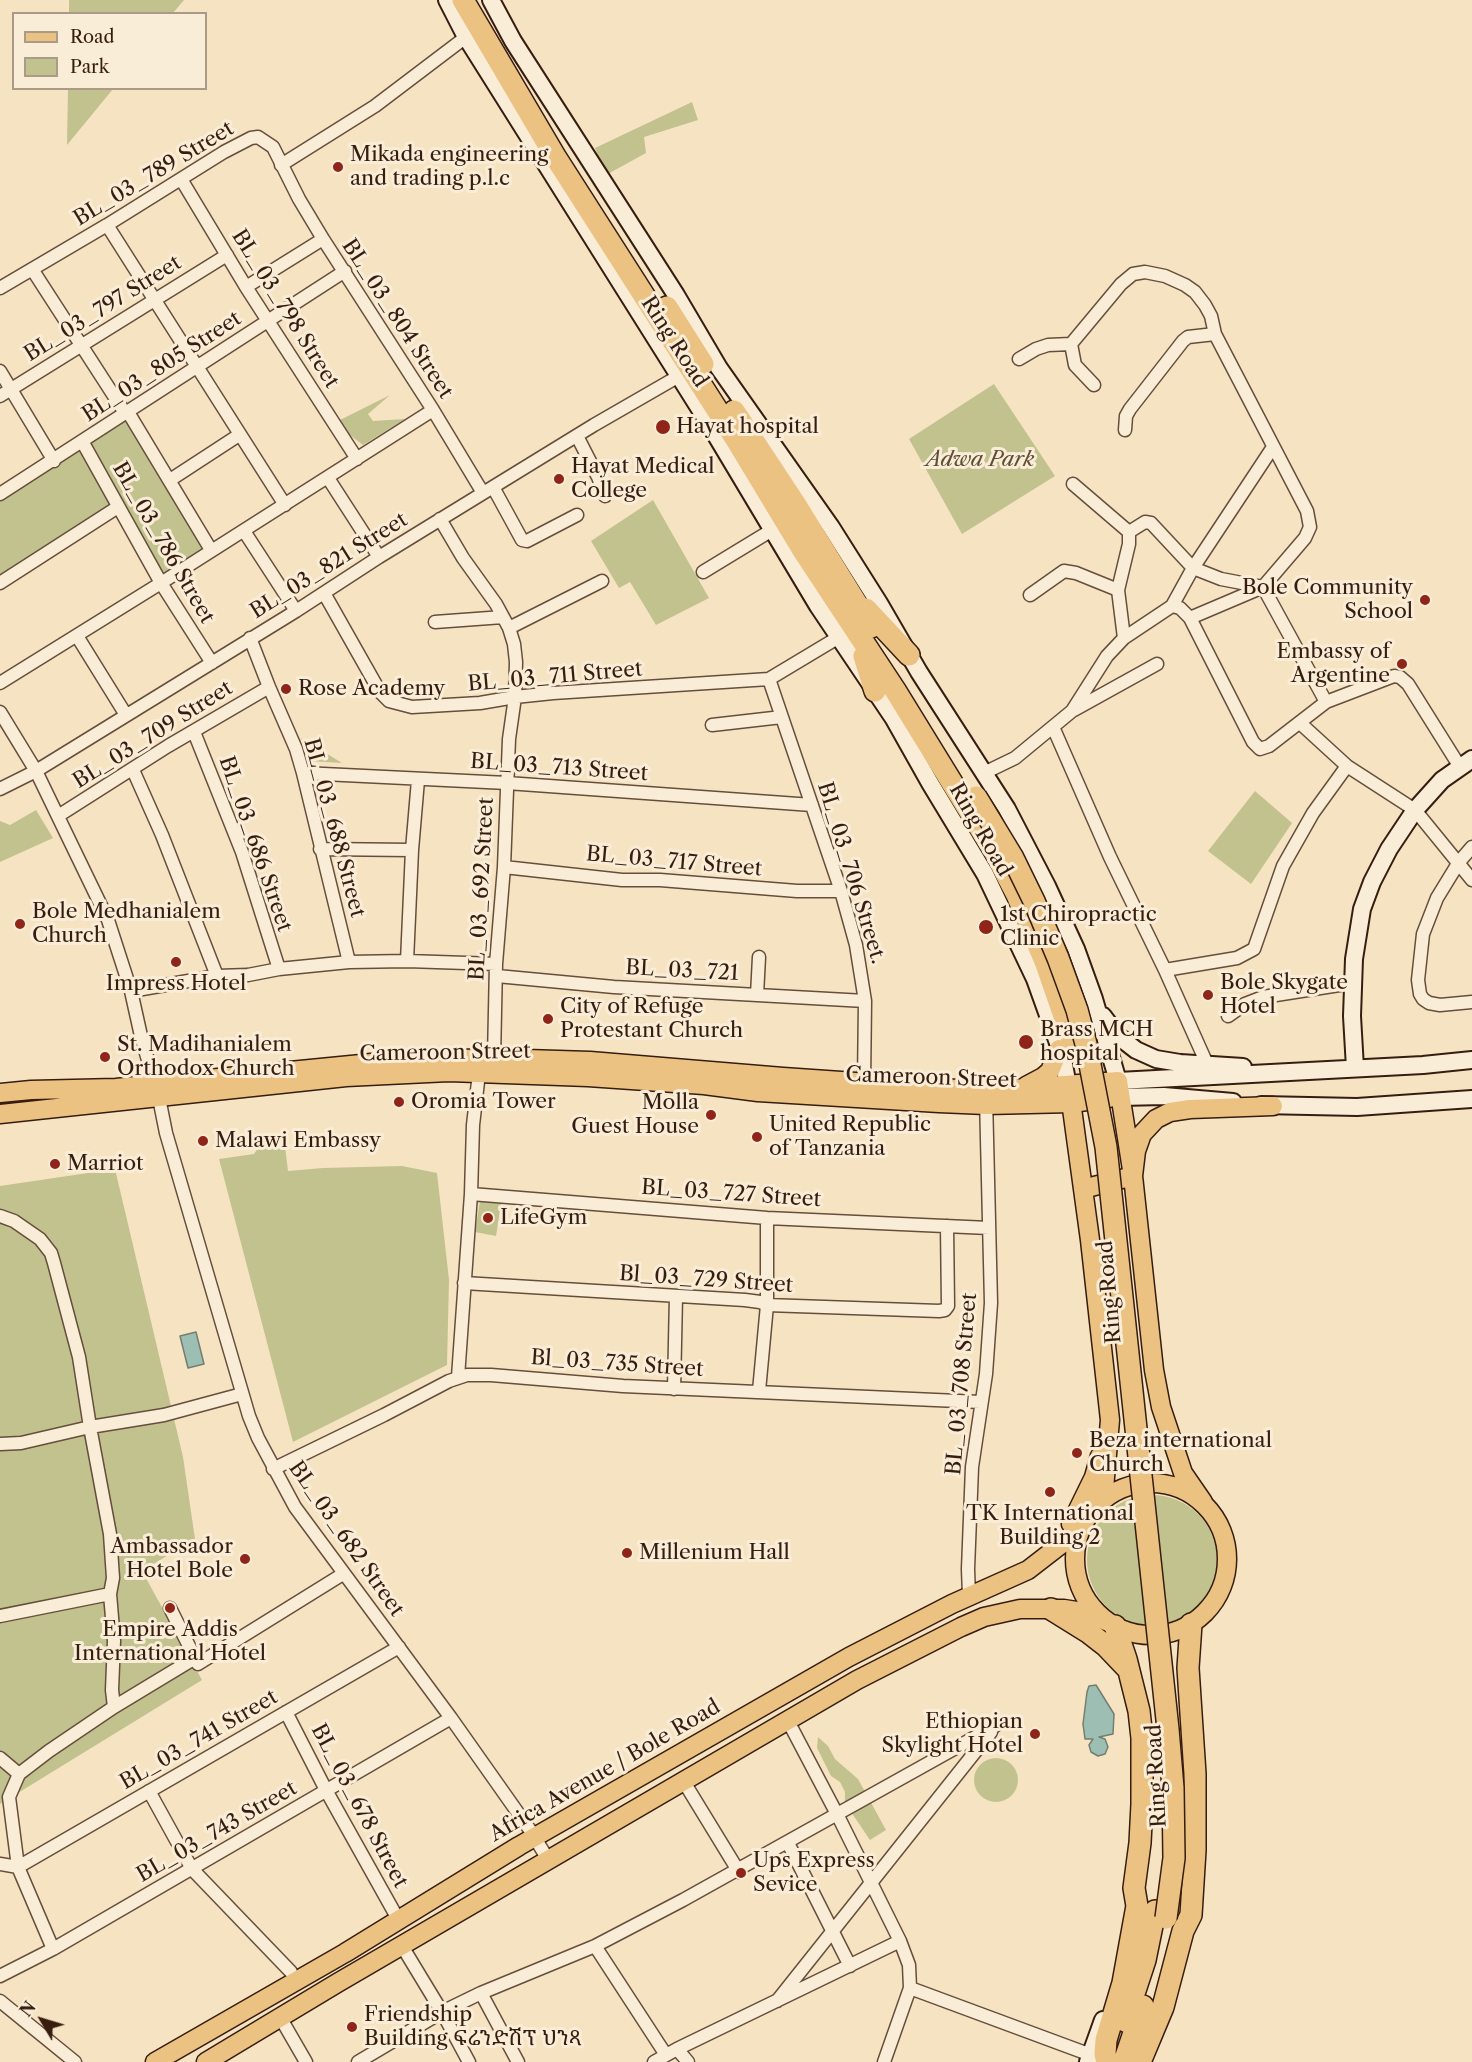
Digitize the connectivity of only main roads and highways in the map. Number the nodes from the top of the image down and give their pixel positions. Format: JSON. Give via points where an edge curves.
{"nodes":[{"id":1,"x":463,"y":0,"type":"edge"},
{"id":2,"x":478,"y":0,"type":"edge"},
{"id":3,"x":851,"y":594,"type":"junction"},
{"id":4,"x":909,"y":655,"type":"road end"},
{"id":5,"x":891,"y":687,"type":"junction"},
{"id":6,"x":1059,"y":1049,"type":"road end"},
{"id":7,"x":589,"y":1069,"type":"junction"},
{"id":8,"x":1010,"y":1090,"type":"junction"},
{"id":9,"x":157,"y":1091,"type":"junction"},
{"id":10,"x":0,"y":1094,"type":"edge"},
{"id":11,"x":1070,"y":1094,"type":"junction"},
{"id":12,"x":940,"y":1095,"type":"junction"},
{"id":13,"x":986,"y":1098,"type":"junction"},
{"id":14,"x":1273,"y":1106,"type":"road end"},
{"id":15,"x":0,"y":1114,"type":"edge"},
{"id":16,"x":1133,"y":1176,"type":"junction"},
{"id":17,"x":1083,"y":1189,"type":"junction"},
{"id":18,"x":1110,"y":1419,"type":"junction"},
{"id":19,"x":1103,"y":1500,"type":"junction"},
{"id":20,"x":1203,"y":1502,"type":"junction"},
{"id":21,"x":1081,"y":1529,"type":"junction"},
{"id":22,"x":1057,"y":1546,"type":"junction"},
{"id":23,"x":1051,"y":1609,"type":"junction"},
{"id":24,"x":1111,"y":1624,"type":"junction"},
{"id":25,"x":1191,"y":1624,"type":"junction"},
{"id":26,"x":1129,"y":1671,"type":"junction"},
{"id":27,"x":1161,"y":1915,"type":"junction"},
{"id":28,"x":1099,"y":2060,"type":"edge"},
{"id":29,"x":155,"y":2062,"type":"edge"},
{"id":30,"x":206,"y":2062,"type":"edge"},
{"id":31,"x":1124,"y":2062,"type":"edge"},
{"id":32,"x":1140,"y":2062,"type":"edge"}],
"edges":[{"from":1,"to":5,"type":"highway","name":"Ring Road","via":[[556,158],[848,616],[867,666]]},
{"from":2,"to":3,"type":"highway","name":"Ring Road","via":[[568,150]]},
{"from":3,"to":4,"type":"highway"},
{"from":3,"to":5,"type":"highway","name":"Ring Road"},
{"from":5,"to":27,"type":"highway","name":"Ring Road","bridge":true,"via":[[1013,858],[1050,938],[1086,1044],[1106,1147],[1173,1788],[1174,1858]]},
{"from":6,"to":8,"type":"main road","via":[[1054,1065],[1043,1077]]},
{"from":7,"to":9,"type":"main road","name":"Cameroon Street","via":[[346,1077]]},
{"from":7,"to":9,"type":"main road","name":"Cameroon Street","via":[[494,1058],[392,1061]]},
{"from":7,"to":12,"type":"main road","name":"Cameroon Street","via":[[864,1083]]},
{"from":7,"to":12,"type":"main road","name":"Cameroon Street","via":[[758,1092]]},
{"from":8,"to":11,"type":"main road","name":"Cameroon Street"},
{"from":8,"to":13,"type":"main road","name":"Cameroon Street"},
{"from":9,"to":10,"type":"main road","name":"Cameroon Street","via":[[116,1088]]},
{"from":9,"to":15,"type":"main road","name":"Cameroon Street"},
{"from":11,"to":13,"type":"main road","name":"Cameroon Street"},
{"from":11,"to":16,"type":"main road","name":"Ring Road","via":[[1119,1089]]},
{"from":11,"to":17,"type":"main road","name":"Ring Road"},
{"from":12,"to":13,"type":"main road","name":"Cameroon Street"},
{"from":14,"to":16,"type":"main road","via":[[1190,1109],[1156,1119],[1142,1134]]},
{"from":16,"to":17,"type":"main road"},
{"from":16,"to":20,"type":"main road","name":"Ring Road","via":[[1161,1407],[1183,1473]]},
{"from":17,"to":18,"type":"main road","name":"Ring Road"},
{"from":18,"to":19,"type":"main road","name":"Ring Road"},
{"from":18,"to":22,"type":"main road","via":[[1094,1477]]},
{"from":19,"to":20,"type":"main road","via":[[1127,1487],[1153,1482],[1188,1491]]},
{"from":19,"to":21,"type":"main road"},
{"from":20,"to":25,"type":"main road","via":[[1225,1539],[1227,1564],[1222,1588],[1209,1609]]},
{"from":21,"to":22,"type":"main road","name":"Africa Avenue / Bole Road"},
{"from":21,"to":24,"type":"main road","via":[[1075,1549],[1081,1589],[1092,1607]]},
{"from":22,"to":29,"type":"main road","name":"Africa Avenue / Bole Road","via":[[1028,1570],[908,1625],[534,1837],[339,1957]]},
{"from":23,"to":24,"type":"main road","via":[[1083,1612]]},
{"from":23,"to":26,"type":"highway","via":[[1106,1646]]},
{"from":23,"to":30,"type":"main road","via":[[1020,1609],[984,1617],[857,1680]]},
{"from":24,"to":25,"type":"main road","via":[[1133,1633],[1154,1635]]},
{"from":24,"to":26,"type":"highway"},
{"from":25,"to":32,"type":"highway","via":[[1188,1668],[1195,1774],[1191,1915],[1163,2007]]},
{"from":26,"to":28,"type":"highway","via":[[1142,1738],[1140,1843],[1134,1888],[1137,1899],[1123,1983],[1105,2054]]},
{"from":27,"to":28,"type":"highway","name":"Ring Road","via":[[1134,1997]]},
{"from":27,"to":31,"type":"highway","name":"Ring Road","via":[[1153,1978]]}]}
